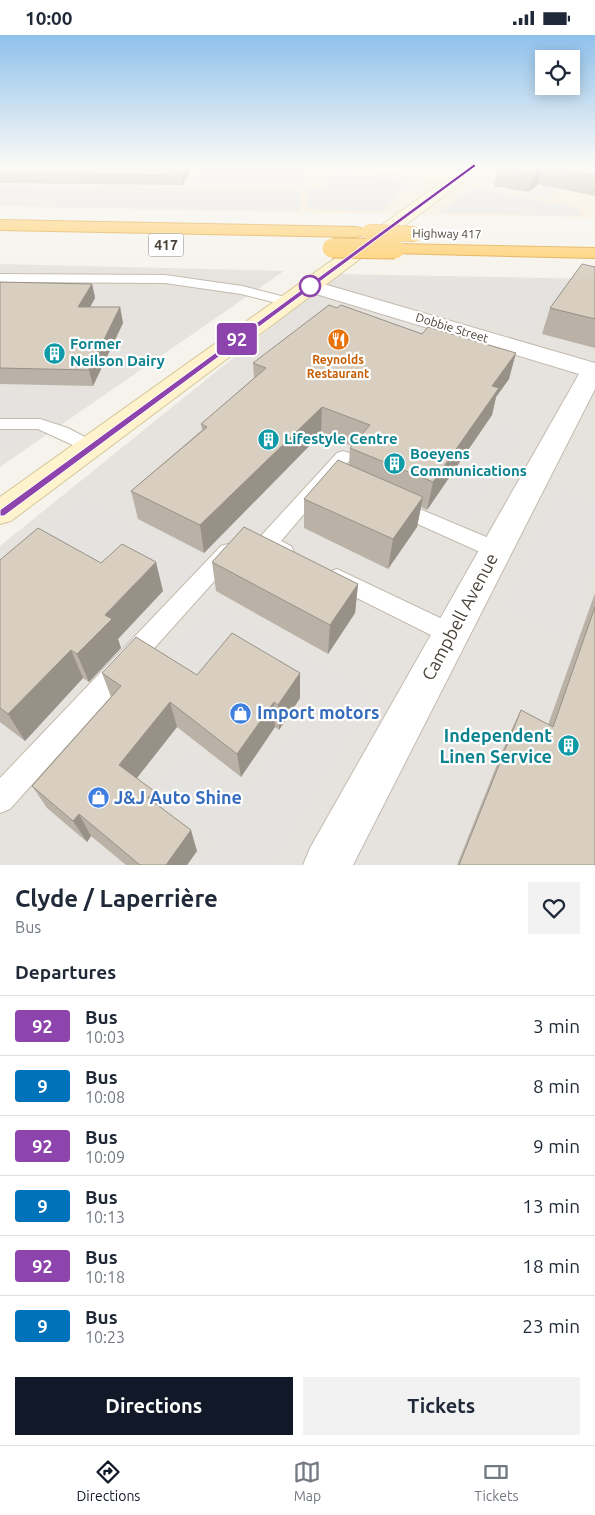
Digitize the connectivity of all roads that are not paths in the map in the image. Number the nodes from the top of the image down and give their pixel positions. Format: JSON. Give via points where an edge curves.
{"nodes":[{"id":1,"x":423,"y":204,"type":"edge"},
{"id":2,"x":0,"y":225,"type":"edge"},
{"id":3,"x":586,"y":237,"type":"dead end"},
{"id":4,"x":205,"y":246,"type":"dead end"},
{"id":5,"x":595,"y":253,"type":"edge"},
{"id":6,"x":0,"y":278,"type":"edge"},
{"id":7,"x":310,"y":286,"type":"junction"},
{"id":8,"x":288,"y":302,"type":"junction"},
{"id":9,"x":594,"y":371,"type":"edge"},
{"id":10,"x":0,"y":424,"type":"edge"},
{"id":11,"x":90,"y":447,"type":"junction"},
{"id":12,"x":343,"y":457,"type":"dead end"},
{"id":13,"x":380,"y":499,"type":"edge"},
{"id":14,"x":0,"y":513,"type":"edge"},
{"id":15,"x":267,"y":543,"type":"junction"},
{"id":16,"x":496,"y":550,"type":"junction"},
{"id":17,"x":451,"y":634,"type":"junction"},
{"id":18,"x":0,"y":799,"type":"edge"},
{"id":19,"x":327,"y":865,"type":"edge"}],
"edges":[{"from":1,"to":7,"type":"street"},
{"from":2,"to":3,"type":"highway","name":"Highway 417","number":"417","bridge":true},
{"from":4,"to":5,"type":"highway","number":"417","bridge":true},
{"from":6,"to":8,"type":"lane","via":[[166,279],[242,290]]},
{"from":7,"to":8,"type":"street"},
{"from":7,"to":9,"type":"street","name":"Dobbie Street"},
{"from":8,"to":11,"type":"street"},
{"from":9,"to":16,"type":"street","name":"Campbell Avenue"},
{"from":10,"to":11,"type":"lane","via":[[40,424]]},
{"from":11,"to":14,"type":"street"},
{"from":12,"to":15,"type":"lane","via":[[336,480]]},
{"from":13,"to":16,"type":"lane"},
{"from":15,"to":17,"type":"lane"},
{"from":15,"to":18,"type":"lane","via":[[231,549]]},
{"from":16,"to":17,"type":"street","name":"Campbell Avenue"},
{"from":17,"to":19,"type":"street","name":"Campbell Avenue"}]}
